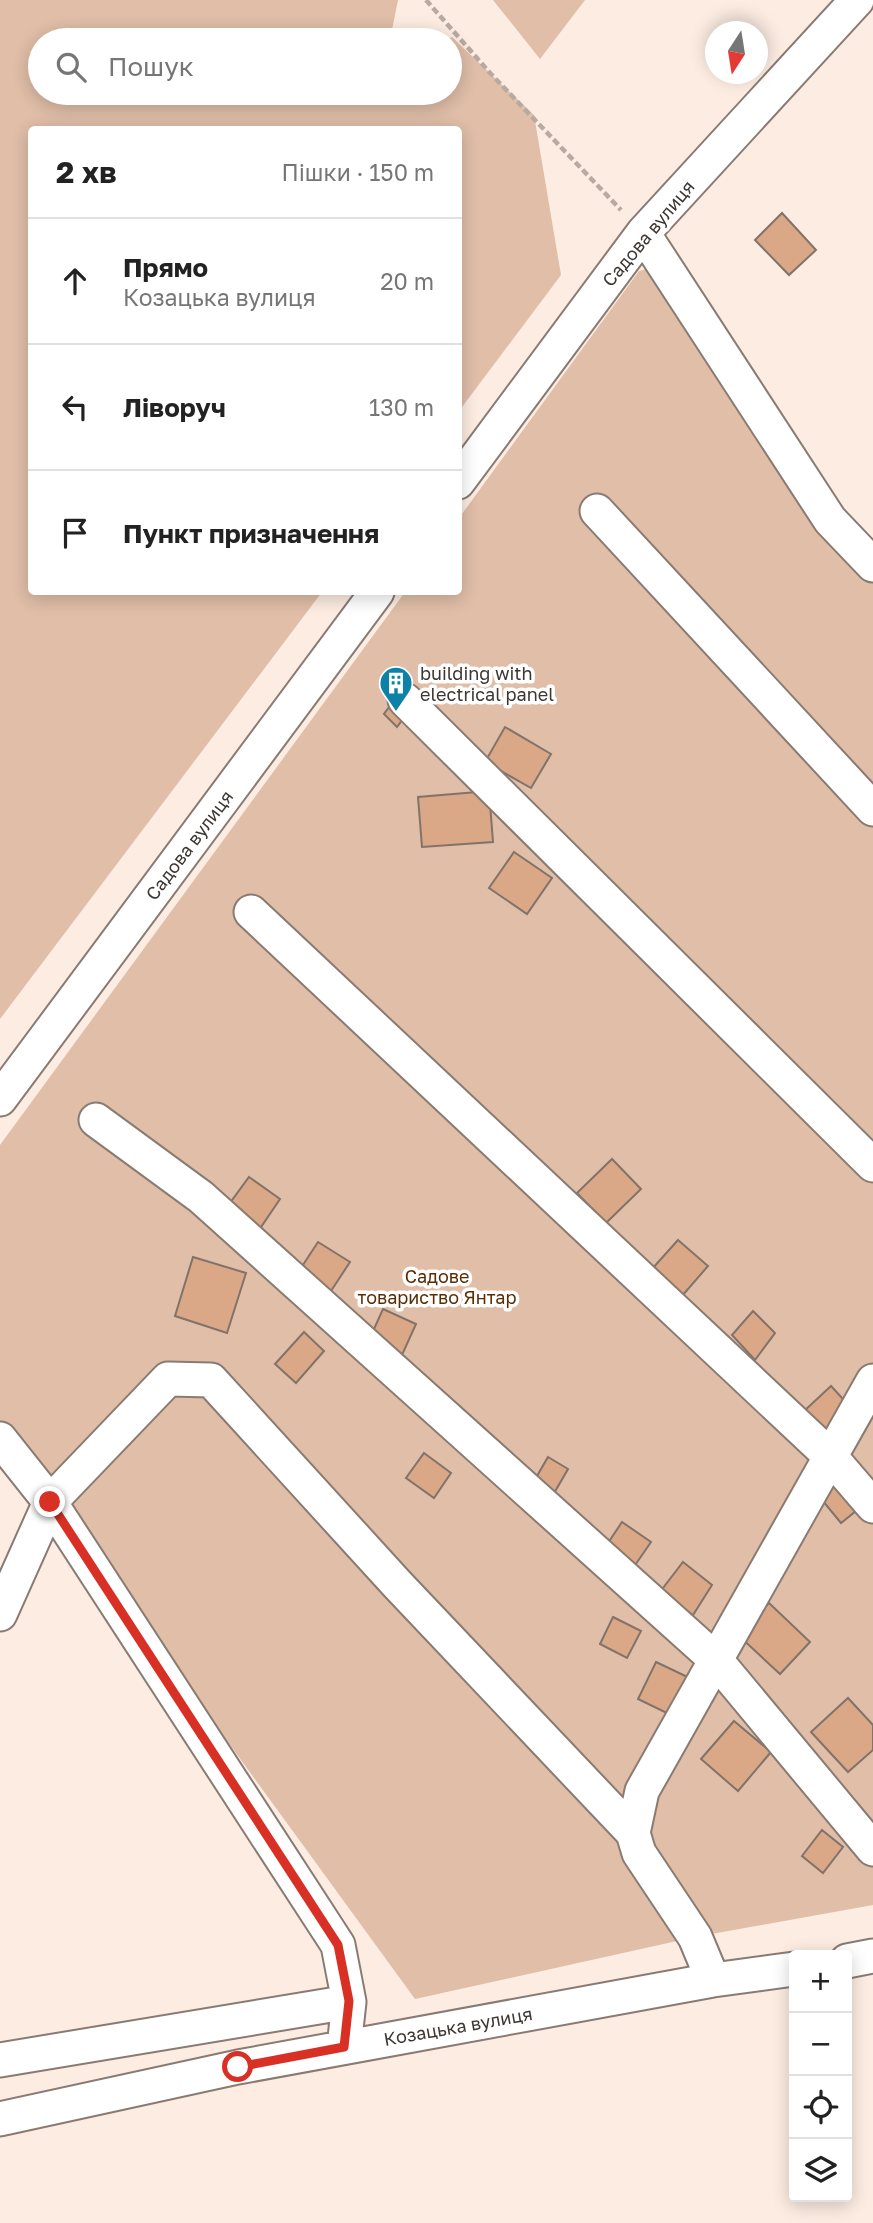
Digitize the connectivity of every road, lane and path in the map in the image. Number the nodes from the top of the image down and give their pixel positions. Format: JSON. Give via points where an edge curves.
{"nodes":[{"id":1,"x":426,"y":0,"type":"edge"},
{"id":2,"x":857,"y":0,"type":"edge"},
{"id":3,"x":451,"y":28,"type":"edge"},
{"id":4,"x":462,"y":41,"type":"edge"},
{"id":5,"x":643,"y":233,"type":"junction"},
{"id":6,"x":462,"y":477,"type":"edge"},
{"id":7,"x":597,"y":510,"type":"dead end"},
{"id":8,"x":873,"y":565,"type":"edge"},
{"id":9,"x":375,"y":595,"type":"edge"},
{"id":10,"x":404,"y":700,"type":"dead end"},
{"id":11,"x":873,"y":809,"type":"edge"},
{"id":12,"x":251,"y":912,"type":"dead end"},
{"id":13,"x":0,"y":1099,"type":"edge"},
{"id":14,"x":96,"y":1120,"type":"dead end"},
{"id":15,"x":873,"y":1165,"type":"edge"},
{"id":16,"x":873,"y":1381,"type":"edge"},
{"id":17,"x":0,"y":1439,"type":"edge"},
{"id":18,"x":830,"y":1456,"type":"junction"},
{"id":19,"x":50,"y":1502,"type":"junction"},
{"id":20,"x":873,"y":1506,"type":"edge"},
{"id":21,"x":0,"y":1614,"type":"edge"},
{"id":22,"x":715,"y":1659,"type":"junction"},
{"id":23,"x":633,"y":1833,"type":"junction"},
{"id":24,"x":873,"y":1849,"type":"edge"},
{"id":25,"x":873,"y":1956,"type":"edge"},
{"id":26,"x":852,"y":1960,"type":"edge"},
{"id":27,"x":789,"y":1970,"type":"edge"},
{"id":28,"x":713,"y":1980,"type":"junction"},
{"id":29,"x":349,"y":2001,"type":"junction"},
{"id":30,"x":344,"y":2047,"type":"junction"},
{"id":31,"x":0,"y":2060,"type":"edge"},
{"id":32,"x":0,"y":2119,"type":"edge"}],
"edges":[{"from":1,"to":3,"type":"path"},
{"from":2,"to":5,"type":"street","name":"Садова вулиця"},
{"from":4,"to":5,"type":"path"},
{"from":5,"to":6,"type":"street","name":"Садова вулиця"},
{"from":5,"to":8,"type":"street","via":[[830,520]]},
{"from":7,"to":11,"type":"street"},
{"from":9,"to":13,"type":"street","name":"Садова вулиця"},
{"from":10,"to":15,"type":"street"},
{"from":12,"to":18,"type":"street"},
{"from":14,"to":22,"type":"street","via":[[201,1197]]},
{"from":16,"to":18,"type":"street"},
{"from":17,"to":19,"type":"street"},
{"from":18,"to":20,"type":"street"},
{"from":18,"to":22,"type":"street"},
{"from":19,"to":21,"type":"street"},
{"from":19,"to":23,"type":"street","via":[[168,1380],[211,1380]]},
{"from":19,"to":29,"type":"street","via":[[338,1945]]},
{"from":22,"to":23,"type":"street","via":[[642,1791]]},
{"from":22,"to":24,"type":"street"},
{"from":23,"to":28,"type":"street","via":[[639,1853],[695,1937]]},
{"from":25,"to":26,"type":"street"},
{"from":27,"to":28,"type":"street","name":"Козацька вулиця"},
{"from":28,"to":30,"type":"street","name":"Козацька вулиця"},
{"from":29,"to":30,"type":"street"},
{"from":29,"to":31,"type":"street"},
{"from":30,"to":32,"type":"street","name":"Козацька вулиця"}]}
